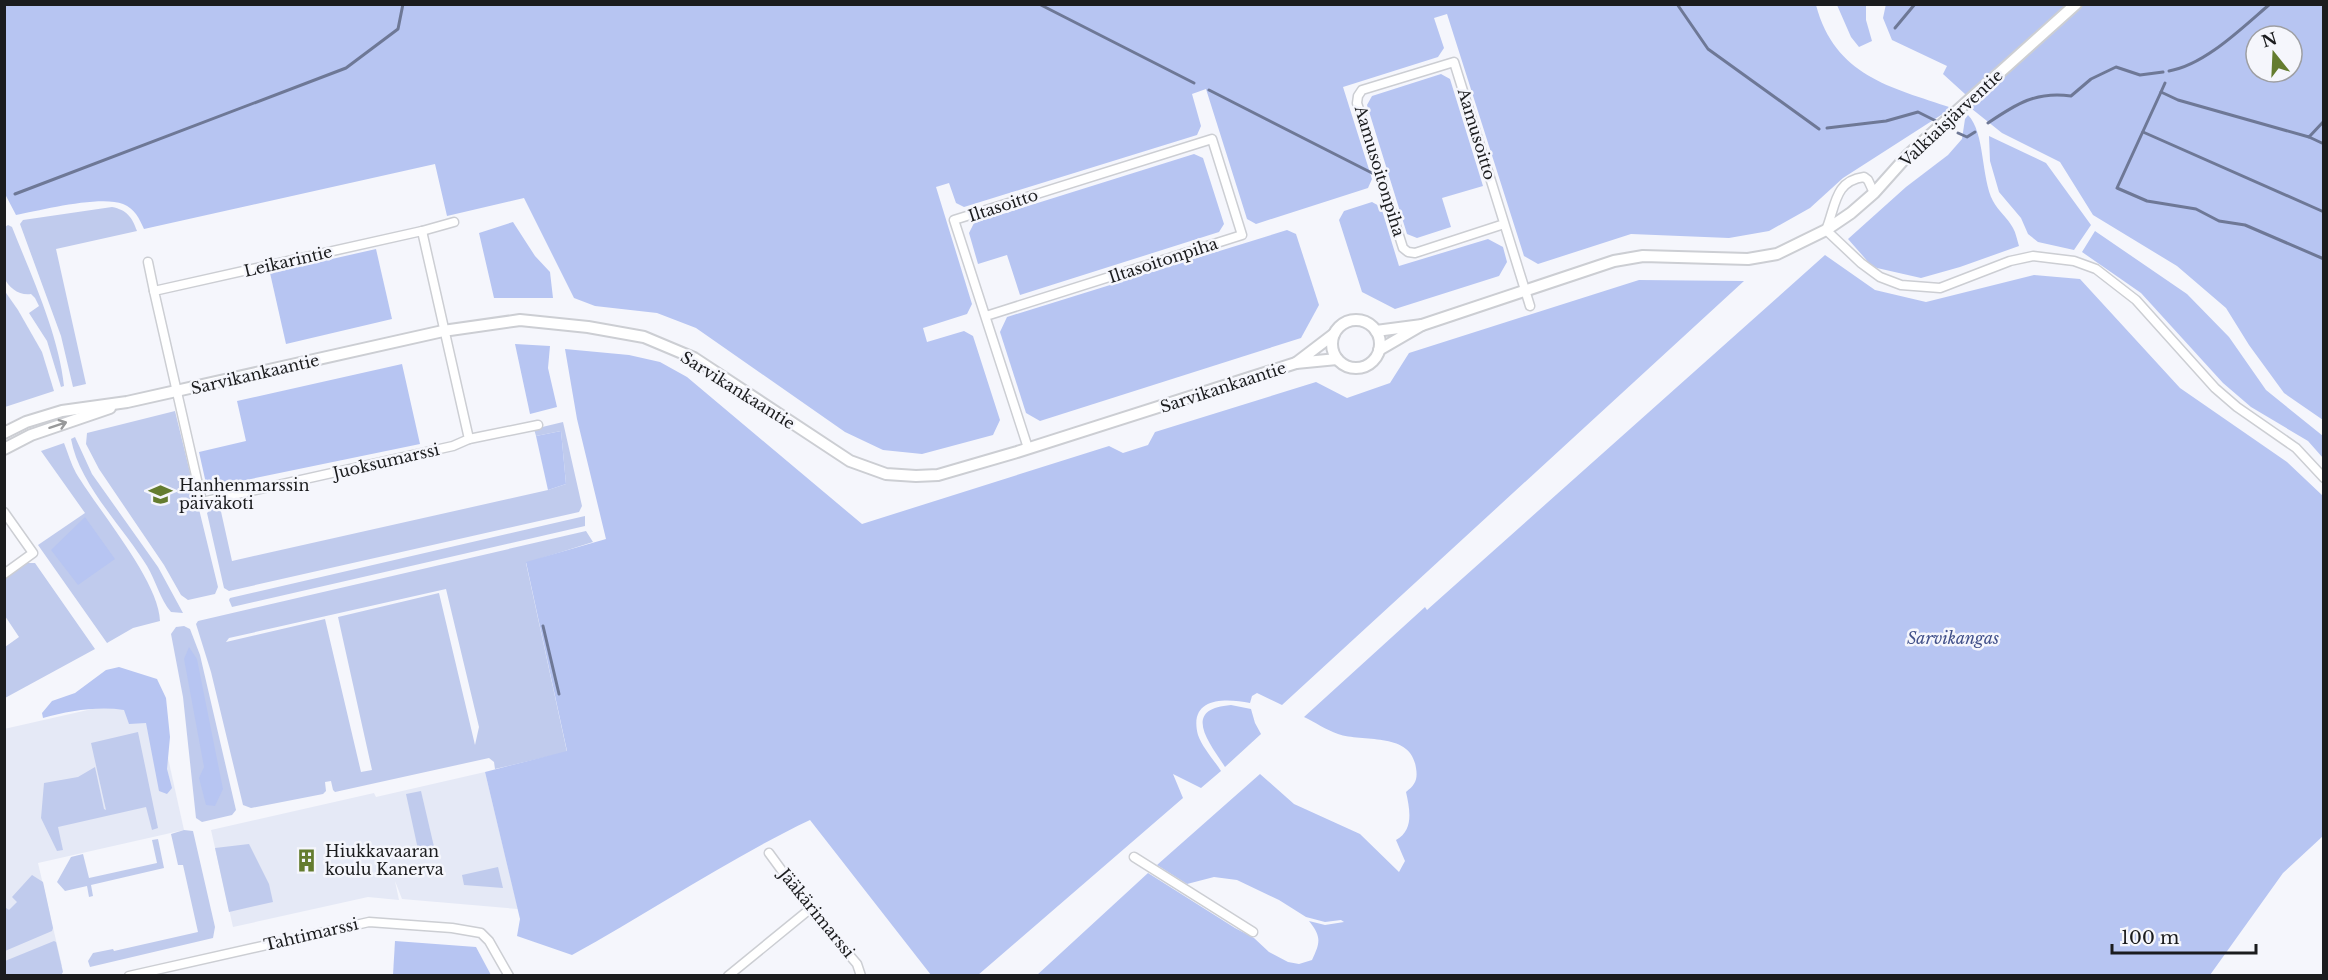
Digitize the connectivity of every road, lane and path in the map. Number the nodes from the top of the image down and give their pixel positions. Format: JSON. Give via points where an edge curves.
{"nodes":[{"id":1,"x":2076,"y":4,"type":"edge"},
{"id":2,"x":1358,"y":96,"type":"joint"},
{"id":3,"x":1212,"y":138,"type":"joint"},
{"id":4,"x":1874,"y":193,"type":"junction"},
{"id":5,"x":454,"y":222,"type":"dead end"},
{"id":6,"x":1504,"y":224,"type":"junction"},
{"id":7,"x":1826,"y":230,"type":"junction"},
{"id":8,"x":422,"y":231,"type":"junction"},
{"id":9,"x":148,"y":262,"type":"dead end"},
{"id":10,"x":154,"y":291,"type":"junction"},
{"id":11,"x":1525,"y":291,"type":"junction"},
{"id":12,"x":1530,"y":306,"type":"dead end"},
{"id":13,"x":986,"y":316,"type":"junction"},
{"id":14,"x":1422,"y":325,"type":"junction"},
{"id":15,"x":443,"y":331,"type":"junction"},
{"id":16,"x":1376,"y":331,"type":"junction"},
{"id":17,"x":1334,"y":334,"type":"junction"},
{"id":18,"x":1379,"y":350,"type":"junction"},
{"id":19,"x":1337,"y":359,"type":"junction"},
{"id":20,"x":1296,"y":363,"type":"junction"},
{"id":21,"x":177,"y":391,"type":"junction"},
{"id":22,"x":127,"y":402,"type":"junction"},
{"id":23,"x":538,"y":425,"type":"dead end"},
{"id":24,"x":4,"y":433,"type":"edge"},
{"id":25,"x":469,"y":439,"type":"junction"},
{"id":26,"x":1028,"y":448,"type":"junction"},
{"id":27,"x":4,"y":449,"type":"edge"},
{"id":28,"x":2324,"y":478,"type":"edge"},
{"id":29,"x":4,"y":512,"type":"edge"},
{"id":30,"x":4,"y":574,"type":"edge"},
{"id":31,"x":769,"y":853,"type":"dead end"},
{"id":32,"x":1134,"y":857,"type":"dead end"},
{"id":33,"x":810,"y":909,"type":"junction"},
{"id":34,"x":1253,"y":932,"type":"dead end"},
{"id":35,"x":129,"y":975,"type":"edge"},
{"id":36,"x":510,"y":975,"type":"edge"},
{"id":37,"x":728,"y":975,"type":"edge"},
{"id":38,"x":861,"y":975,"type":"edge"}],
"edges":[{"from":1,"to":4,"type":"street","name":"Valkiaisjärventie","via":[[1915,149]]},
{"from":2,"to":6,"type":"street","name":"Aamusoitonpiha","via":[[1403,248],[1415,253]]},
{"from":2,"to":6,"type":"street","name":"Aamusoitto","via":[[1362,90],[1454,62]]},
{"from":3,"to":13,"type":"street","name":"Iltasoitonpiha","via":[[1242,235]]},
{"from":3,"to":13,"type":"street","name":"Iltasoitto","via":[[954,220]]},
{"from":4,"to":7,"type":"street","name":"Valkiaisjärventie"},
{"from":4,"to":7,"type":"street","via":[[1864,177],[1843,185]]},
{"from":5,"to":8,"type":"street","name":"Leikarintie"},
{"from":6,"to":11,"type":"street","name":"Aamusoitto"},
{"from":7,"to":11,"type":"street","name":"Sarvikankaantie","via":[[1777,254],[1748,259],[1643,256],[1614,261]]},
{"from":7,"to":28,"type":"street","via":[[1880,277],[1901,285],[1941,288],[2033,256],[2074,261],[2096,269],[2136,300],[2215,388],[2296,448]]},
{"from":8,"to":10,"type":"street","name":"Leikarintie"},
{"from":8,"to":15,"type":"street"},
{"from":9,"to":10,"type":"street"},
{"from":10,"to":21,"type":"street"},
{"from":11,"to":12,"type":"street","name":"Aamusoitto"},
{"from":11,"to":14,"type":"street","name":"Sarvikankaantie"},
{"from":13,"to":26,"type":"street","name":"Iltasoitto"},
{"from":14,"to":16,"type":"street","name":"Sarvikankaantie"},
{"from":14,"to":18,"type":"street","name":"Sarvikankaantie"},
{"from":15,"to":21,"type":"street","name":"Sarvikankaantie"},
{"from":15,"to":25,"type":"street"},
{"from":15,"to":26,"type":"street","name":"Sarvikankaantie","via":[[520,320],[644,337],[694,358],[837,454],[886,474],[938,475]]},
{"from":16,"to":17,"type":"street","name":"Sarvikankaantie","via":[[1354,320]]},
{"from":16,"to":18,"type":"street"},
{"from":17,"to":19,"type":"street","via":[[1332,347]]},
{"from":17,"to":20,"type":"street","name":"Sarvikankaantie"},
{"from":18,"to":19,"type":"street","name":"Sarvikankaantie","via":[[1376,358],[1361,368],[1344,365]]},
{"from":19,"to":20,"type":"street","name":"Sarvikankaantie"},
{"from":20,"to":26,"type":"street","name":"Sarvikankaantie"},
{"from":21,"to":22,"type":"street","name":"Sarvikankaantie"},
{"from":21,"to":25,"type":"street","name":"Juoksumarssi","via":[[202,502],[453,446]]},
{"from":22,"to":24,"type":"street","name":"Sarvikankaantie","via":[[62,411]]},
{"from":27,"to":22,"type":"street","name":"Sarvikankaantie","one_way":true,"via":[[31,435]]},
{"from":23,"to":25,"type":"street","name":"Juoksumarssi"},
{"from":29,"to":30,"type":"street","via":[[33,553]]},
{"from":31,"to":33,"type":"street","name":"Jääkärimarssi"},
{"from":32,"to":34,"type":"street"},
{"from":33,"to":37,"type":"street"},
{"from":33,"to":38,"type":"street","name":"Jääkärimarssi","via":[[857,964]]},
{"from":35,"to":36,"type":"street","name":"Tahtimarssi","via":[[369,922],[481,933]]}]}
